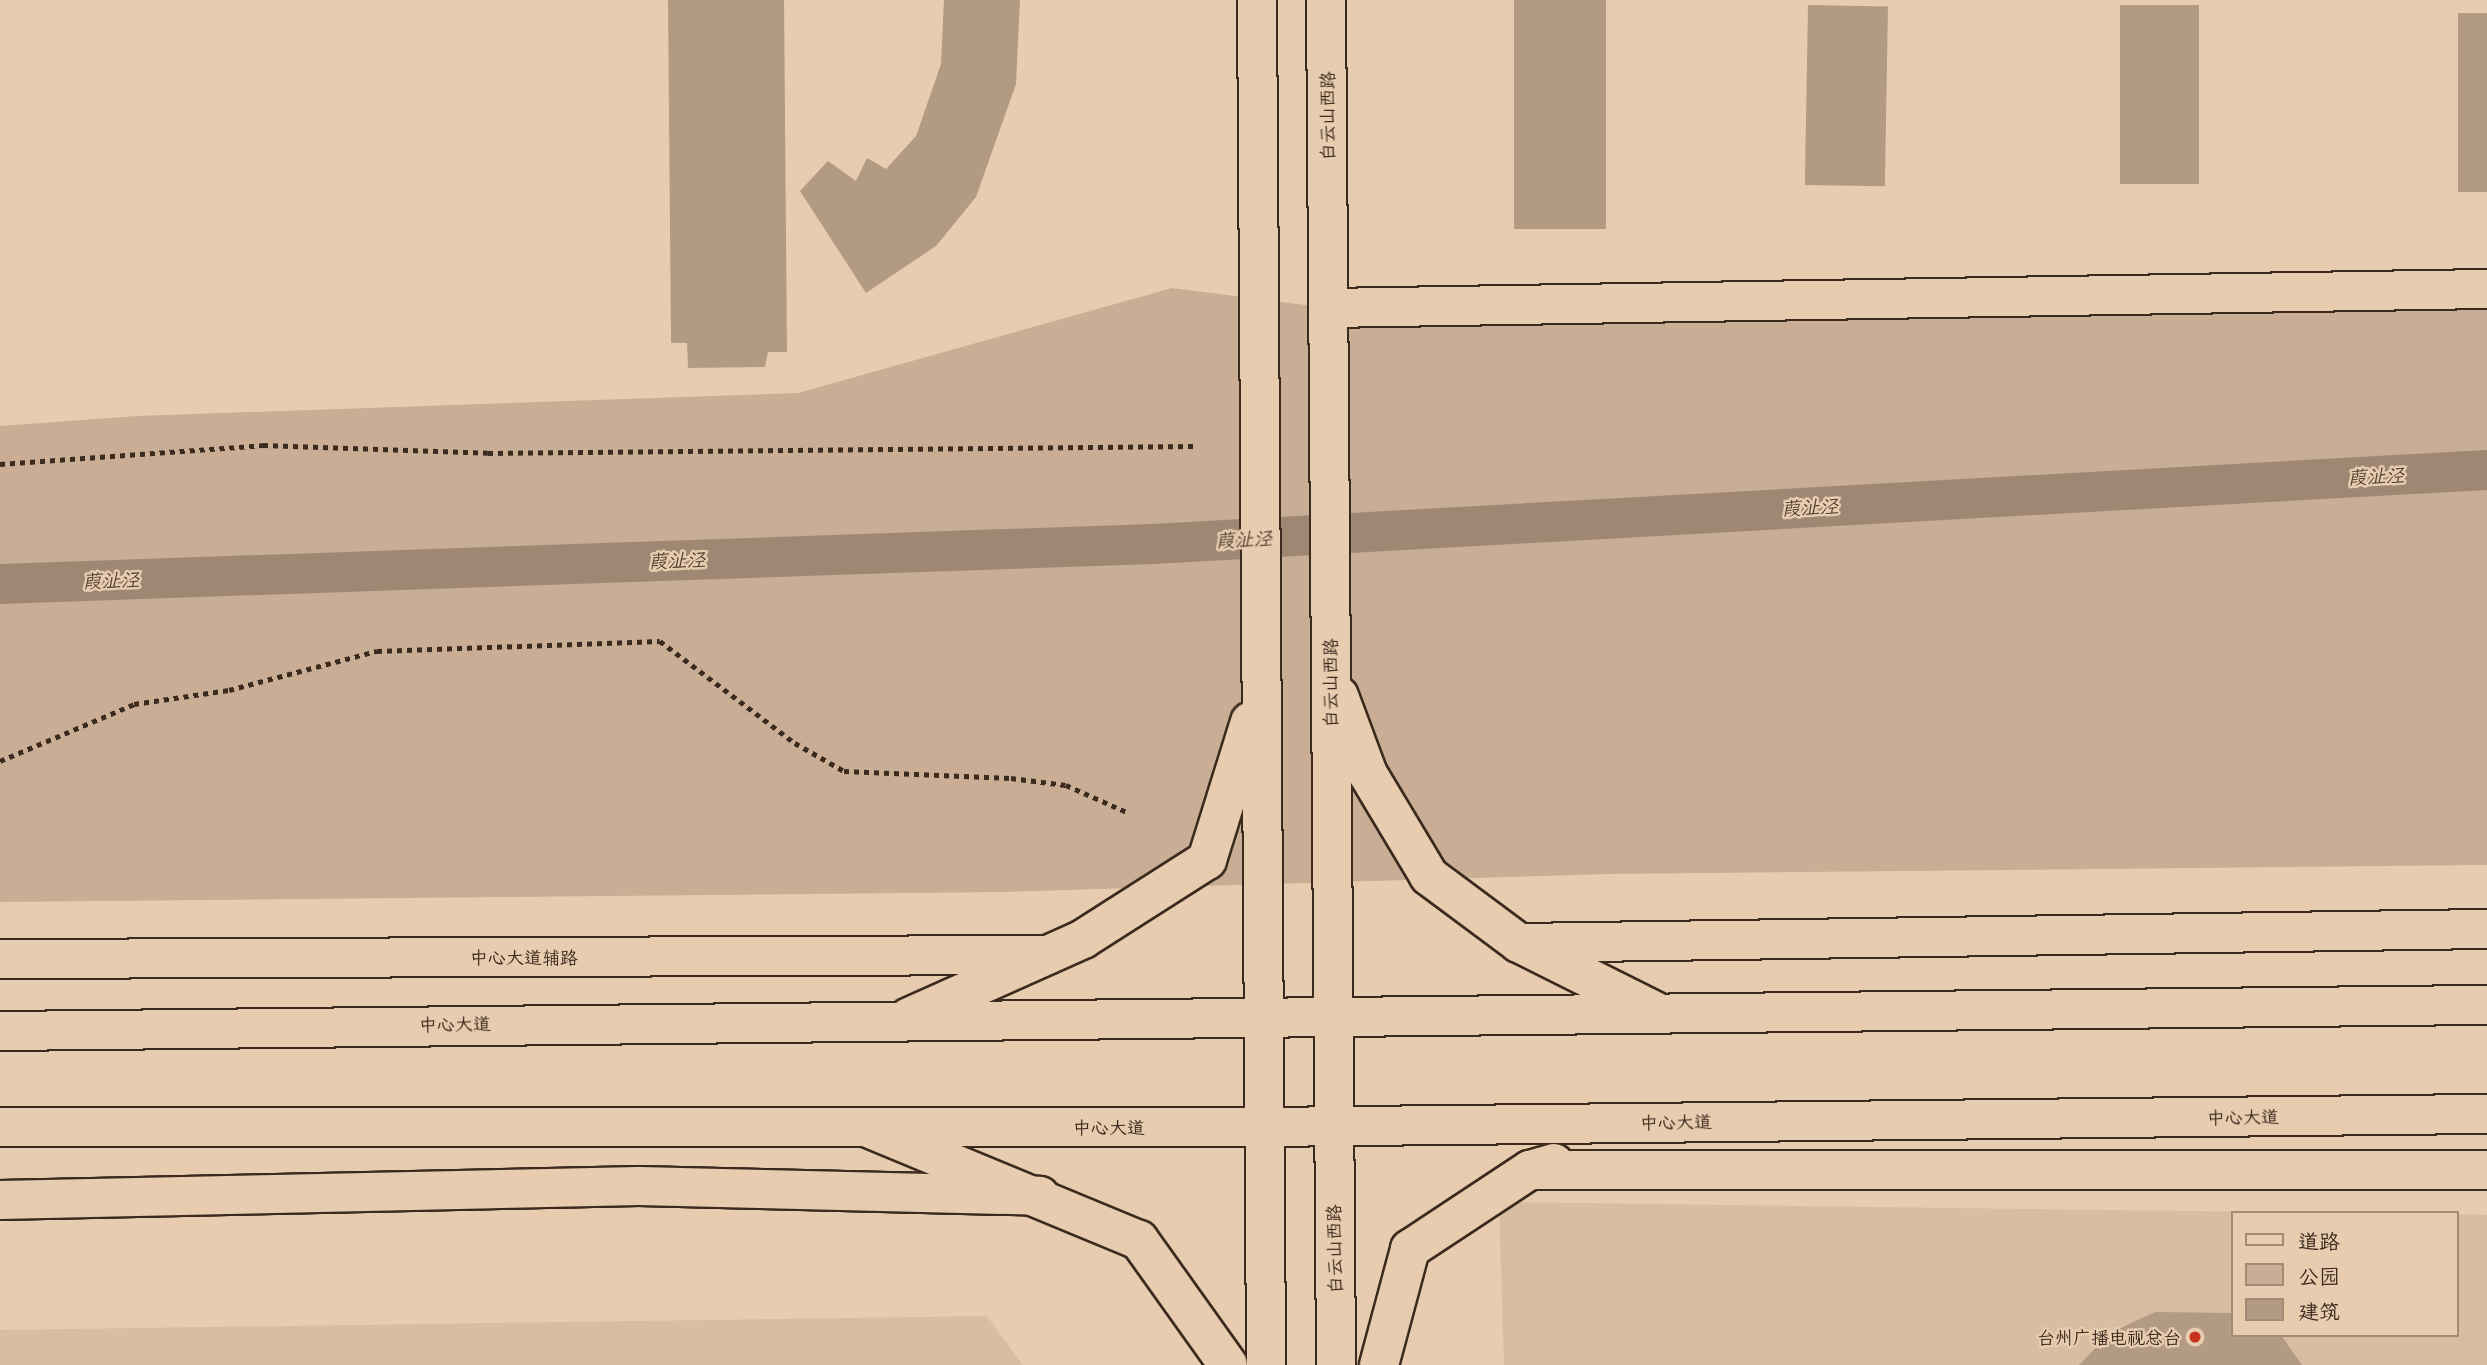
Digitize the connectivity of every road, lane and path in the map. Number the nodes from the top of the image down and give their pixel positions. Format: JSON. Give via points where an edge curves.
{"nodes":[{"id":1,"x":1257,"y":0,"type":"edge"},
{"id":2,"x":1326,"y":0,"type":"edge"},
{"id":3,"x":2487,"y":289,"type":"edge"},
{"id":4,"x":1328,"y":308,"type":"junction"},
{"id":5,"x":1196,"y":446,"type":"dead end"},
{"id":6,"x":0,"y":464,"type":"edge"},
{"id":7,"x":1329,"y":669,"type":"junction"},
{"id":8,"x":1261,"y":686,"type":"junction"},
{"id":9,"x":0,"y":761,"type":"edge"},
{"id":10,"x":1129,"y":813,"type":"dead end"},
{"id":11,"x":2487,"y":929,"type":"edge"},
{"id":12,"x":1519,"y":943,"type":"junction"},
{"id":13,"x":1047,"y":955,"type":"junction"},
{"id":14,"x":0,"y":959,"type":"edge"},
{"id":15,"x":2487,"y":1005,"type":"edge"},
{"id":16,"x":1659,"y":1013,"type":"junction"},
{"id":17,"x":1262,"y":1016,"type":"junction"},
{"id":18,"x":1331,"y":1016,"type":"junction"},
{"id":19,"x":909,"y":1017,"type":"junction"},
{"id":20,"x":0,"y":1031,"type":"edge"},
{"id":21,"x":2487,"y":1114,"type":"edge"},
{"id":22,"x":1685,"y":1122,"type":"junction"},
{"id":23,"x":1332,"y":1126,"type":"junction"},
{"id":24,"x":0,"y":1127,"type":"edge"},
{"id":25,"x":866,"y":1127,"type":"junction"},
{"id":26,"x":1262,"y":1127,"type":"junction"},
{"id":27,"x":1530,"y":1170,"type":"junction"},
{"id":28,"x":2487,"y":1170,"type":"edge"},
{"id":29,"x":1040,"y":1196,"type":"junction"},
{"id":30,"x":0,"y":1200,"type":"edge"},
{"id":31,"x":1228,"y":1365,"type":"edge"},
{"id":32,"x":1266,"y":1365,"type":"edge"},
{"id":33,"x":1336,"y":1365,"type":"edge"},
{"id":34,"x":1379,"y":1365,"type":"edge"}],
"edges":[{"from":1,"to":8,"type":"main road"},
{"from":2,"to":4,"type":"main road","name":"白云山西路"},
{"from":3,"to":4,"type":"main road"},
{"from":4,"to":7,"type":"main road","name":"白云山西路"},
{"from":5,"to":6,"type":"path","via":[[488,453],[263,445]]},
{"from":7,"to":12,"type":"main road","name":"中心大道","via":[[1368,774],[1429,876]]},
{"from":7,"to":18,"type":"main road","name":"白云山西路"},
{"from":8,"to":13,"type":"main road","name":"中心大道","via":[[1207,860],[1083,939]]},
{"from":8,"to":17,"type":"main road"},
{"from":9,"to":10,"type":"path","via":[[134,704],[229,691],[377,651],[660,641],[795,743],[844,771],[1066,785]]},
{"from":11,"to":12,"type":"main road"},
{"from":12,"to":16,"type":"main road","name":"中心大道"},
{"from":13,"to":14,"type":"main road","name":"中心大道辅路"},
{"from":13,"to":19,"type":"main road","name":"中心大道"},
{"from":15,"to":16,"type":"main road","name":"中心大道"},
{"from":16,"to":18,"type":"main road","name":"中心大道"},
{"from":17,"to":18,"type":"main road","name":"中心大道"},
{"from":17,"to":19,"type":"main road","name":"中心大道"},
{"from":17,"to":26,"type":"main road"},
{"from":18,"to":23,"type":"main road","name":"白云山西路"},
{"from":19,"to":20,"type":"main road","name":"中心大道"},
{"from":21,"to":22,"type":"main road","name":"中心大道"},
{"from":22,"to":23,"type":"main road","name":"中心大道"},
{"from":22,"to":27,"type":"main road"},
{"from":23,"to":26,"type":"main road","name":"中心大道"},
{"from":23,"to":33,"type":"main road","name":"白云山西路"},
{"from":24,"to":25,"type":"main road","name":"中心大道"},
{"from":25,"to":26,"type":"main road","name":"中心大道"},
{"from":25,"to":29,"type":"main road","name":"中心大道"},
{"from":26,"to":32,"type":"main road"},
{"from":27,"to":28,"type":"main road"},
{"from":27,"to":34,"type":"main road","via":[[1410,1249]]},
{"from":29,"to":30,"type":"main road","via":[[639,1186]]},
{"from":29,"to":31,"type":"main road","name":"中心大道","via":[[1139,1240]]}]}
